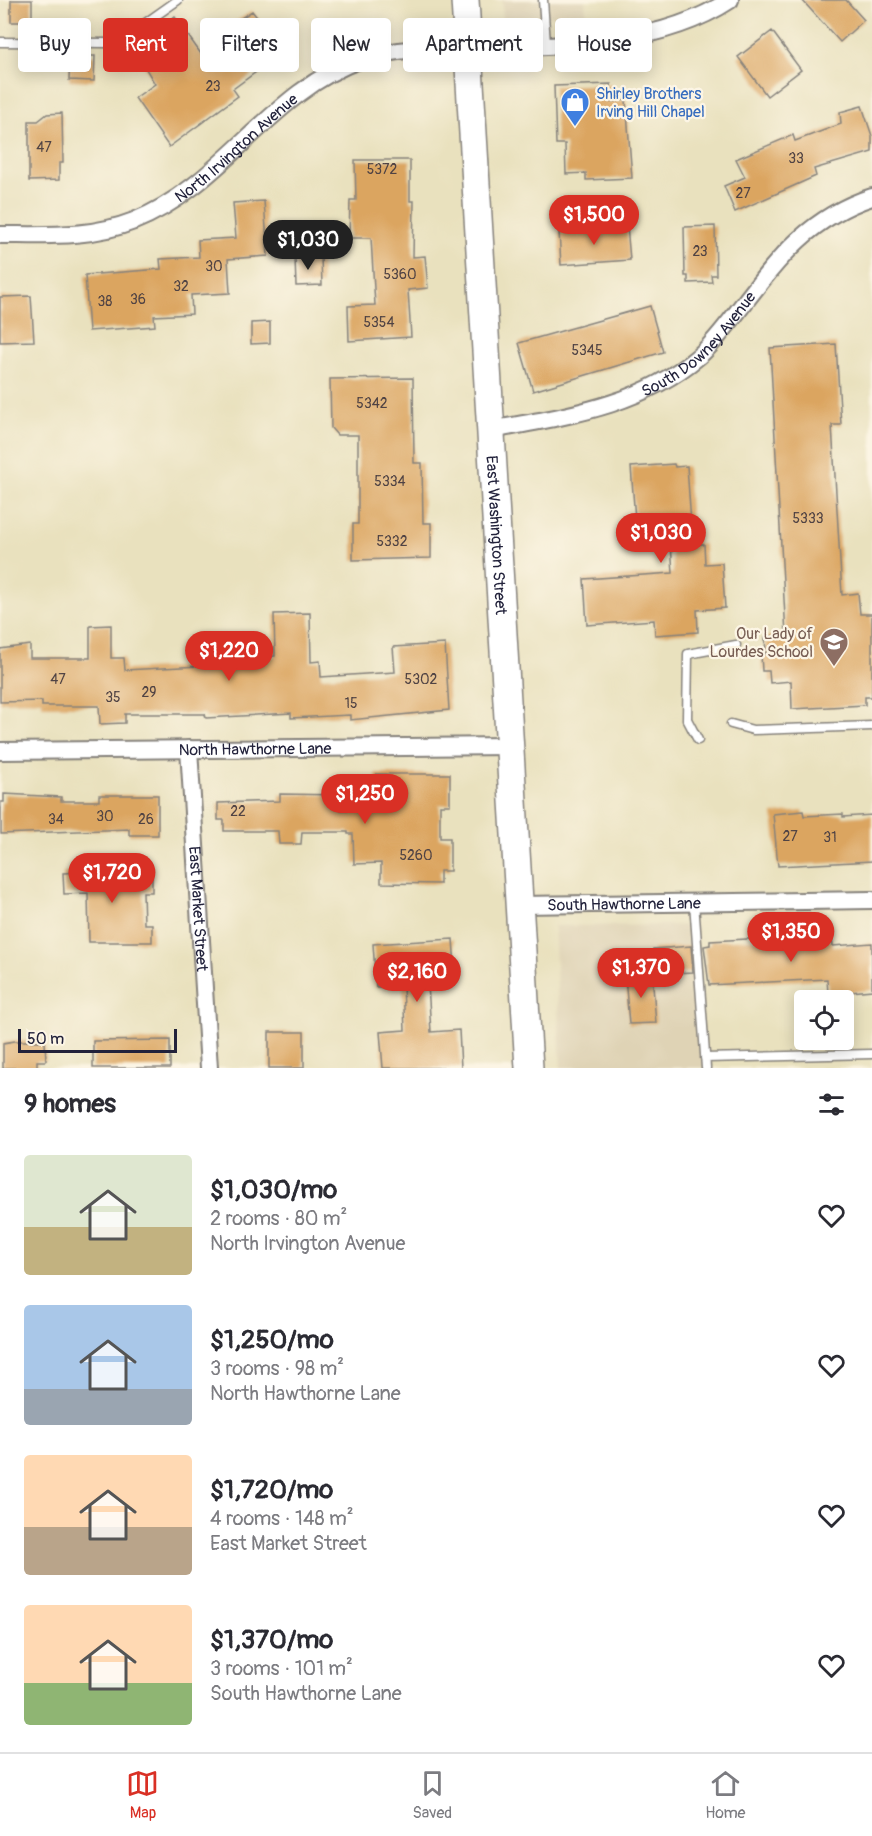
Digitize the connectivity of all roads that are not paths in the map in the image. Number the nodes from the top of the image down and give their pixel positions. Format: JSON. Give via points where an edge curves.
{"nodes":[{"id":1,"x":178,"y":0,"type":"edge"},
{"id":2,"x":465,"y":0,"type":"edge"},
{"id":3,"x":543,"y":0,"type":"edge"},
{"id":4,"x":730,"y":0,"type":"edge"},
{"id":5,"x":466,"y":18,"type":"edge"},
{"id":6,"x":0,"y":42,"type":"edge"},
{"id":7,"x":543,"y":44,"type":"edge"},
{"id":8,"x":546,"y":44,"type":"junction"},
{"id":9,"x":403,"y":51,"type":"edge"},
{"id":10,"x":469,"y":72,"type":"edge"},
{"id":11,"x":872,"y":197,"type":"edge"},
{"id":12,"x":0,"y":235,"type":"edge"},
{"id":13,"x":491,"y":430,"type":"junction"},
{"id":14,"x":736,"y":645,"type":"dead end"},
{"id":15,"x":731,"y":724,"type":"dead end"},
{"id":16,"x":872,"y":726,"type":"edge"},
{"id":17,"x":698,"y":740,"type":"dead end"},
{"id":18,"x":510,"y":746,"type":"junction"},
{"id":19,"x":189,"y":749,"type":"junction"},
{"id":20,"x":0,"y":751,"type":"edge"},
{"id":21,"x":872,"y":900,"type":"edge"},
{"id":22,"x":694,"y":902,"type":"junction"},
{"id":23,"x":519,"y":905,"type":"junction"},
{"id":24,"x":872,"y":1054,"type":"edge"},
{"id":25,"x":705,"y":1058,"type":"junction"},
{"id":26,"x":209,"y":1068,"type":"edge"},
{"id":27,"x":529,"y":1068,"type":"edge"},
{"id":28,"x":706,"y":1068,"type":"edge"}],
"edges":[{"from":1,"to":6,"type":"lane","via":[[120,40]]},
{"from":2,"to":5,"type":"main road","name":"East Washington Street"},
{"from":3,"to":8,"type":"lane"},
{"from":4,"to":8,"type":"street","name":"North Irvington Avenue","via":[[692,20],[646,35]]},
{"from":7,"to":8,"type":"street","name":"North Irvington Avenue"},
{"from":9,"to":12,"type":"street","name":"North Irvington Avenue","via":[[336,70],[294,98],[187,190],[137,220],[80,234]]},
{"from":10,"to":13,"type":"main road","name":"East Washington Street"},
{"from":11,"to":13,"type":"street","name":"South Downey Avenue","via":[[831,215],[791,245],[701,354],[661,383],[608,406]]},
{"from":13,"to":18,"type":"main road","name":"East Washington Street"},
{"from":14,"to":17,"type":"lane","via":[[688,654],[687,719]]},
{"from":15,"to":16,"type":"lane","via":[[753,730]]},
{"from":18,"to":19,"type":"street","name":"North Hawthorne Lane"},
{"from":18,"to":23,"type":"main road","name":"East Washington Street"},
{"from":19,"to":20,"type":"street","name":"North Hawthorne Lane"},
{"from":19,"to":26,"type":"street","name":"East Market Street"},
{"from":21,"to":22,"type":"street","name":"South Hawthorne Lane"},
{"from":22,"to":23,"type":"street","name":"South Hawthorne Lane"},
{"from":22,"to":25,"type":"lane"},
{"from":23,"to":27,"type":"main road","name":"East Washington Street"},
{"from":24,"to":25,"type":"lane"},
{"from":25,"to":28,"type":"lane"}]}
